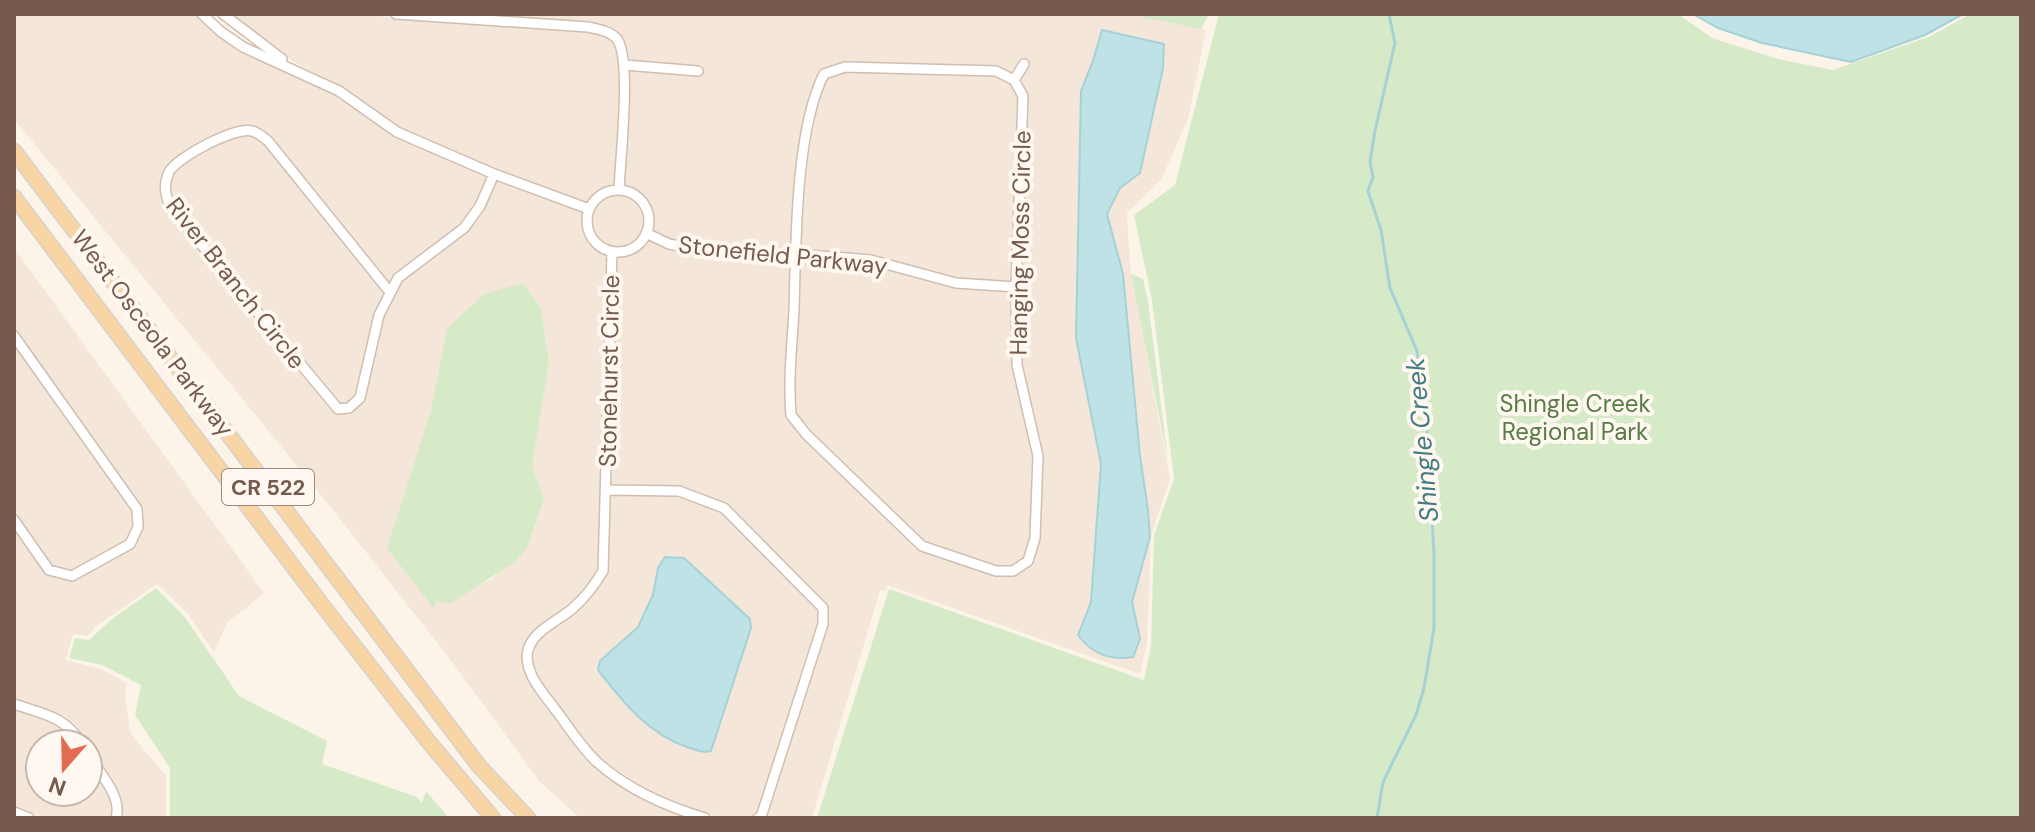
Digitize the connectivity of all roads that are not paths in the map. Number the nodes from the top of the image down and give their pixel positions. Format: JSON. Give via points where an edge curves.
{"nodes":[{"id":1,"x":202,"y":14,"type":"edge"},
{"id":2,"x":223,"y":14,"type":"edge"},
{"id":3,"x":396,"y":14,"type":"edge"},
{"id":4,"x":1024,"y":64,"type":"dead end"},
{"id":5,"x":625,"y":65,"type":"junction"},
{"id":6,"x":294,"y":68,"type":"junction"},
{"id":7,"x":698,"y":71,"type":"dead end"},
{"id":8,"x":1014,"y":80,"type":"junction"},
{"id":9,"x":14,"y":151,"type":"edge"},
{"id":10,"x":494,"y":174,"type":"junction"},
{"id":11,"x":619,"y":190,"type":"junction"},
{"id":12,"x":14,"y":197,"type":"edge"},
{"id":13,"x":589,"y":209,"type":"junction"},
{"id":14,"x":646,"y":233,"type":"junction"},
{"id":15,"x":612,"y":252,"type":"junction"},
{"id":16,"x":796,"y":254,"type":"junction"},
{"id":17,"x":1016,"y":287,"type":"junction"},
{"id":18,"x":389,"y":291,"type":"junction"},
{"id":19,"x":14,"y":336,"type":"edge"},
{"id":20,"x":607,"y":490,"type":"junction"},
{"id":21,"x":14,"y":520,"type":"edge"},
{"id":22,"x":14,"y":704,"type":"edge"},
{"id":23,"x":72,"y":728,"type":"edge"},
{"id":24,"x":104,"y":780,"type":"edge"},
{"id":25,"x":14,"y":812,"type":"edge"},
{"id":26,"x":29,"y":818,"type":"edge"},
{"id":27,"x":116,"y":818,"type":"edge"},
{"id":28,"x":493,"y":818,"type":"edge"},
{"id":29,"x":528,"y":818,"type":"edge"},
{"id":30,"x":705,"y":818,"type":"edge"},
{"id":31,"x":758,"y":818,"type":"edge"}],
"edges":[{"from":1,"to":6,"type":"street","via":[[243,47]]},
{"from":2,"to":6,"type":"street"},
{"from":3,"to":5,"type":"street","via":[[588,27],[618,40]]},
{"from":4,"to":8,"type":"street"},
{"from":5,"to":7,"type":"street"},
{"from":5,"to":11,"type":"street"},
{"from":6,"to":10,"type":"street","via":[[339,91],[397,132]]},
{"from":8,"to":16,"type":"street","name":"Hanging Moss Circle","via":[[996,71],[845,67],[824,74],[814,95]]},
{"from":8,"to":17,"type":"street","name":"Hanging Moss Circle","via":[[1023,96]]},
{"from":9,"to":29,"type":"main road","name":"West Osceola Parkway","number":"CR 522","via":[[479,766]]},
{"from":10,"to":13,"type":"street"},
{"from":10,"to":18,"type":"street","name":"River Branch Circle","via":[[464,228],[398,278]]},
{"from":11,"to":13,"type":"street","via":[[602,194]]},
{"from":11,"to":14,"type":"street","via":[[646,208]]},
{"from":12,"to":28,"type":"main road","name":"West Osceola Parkway","number":"CR 522","via":[[323,606]]},
{"from":13,"to":15,"type":"street","via":[[589,234]]},
{"from":14,"to":15,"type":"street","via":[[632,249]]},
{"from":14,"to":16,"type":"street","name":"Stonefield Parkway","via":[[669,244],[707,251]]},
{"from":15,"to":20,"type":"street","name":"Stonehurst Circle"},
{"from":16,"to":17,"type":"street","name":"Stonefield Parkway","via":[[871,260],[956,283]]},
{"from":16,"to":17,"type":"street","name":"Hanging Moss Circle","via":[[791,415],[922,546],[996,571],[1013,571],[1028,561],[1038,503],[1038,456],[1017,365]]},
{"from":18,"to":18,"type":"street","name":"River Branch Circle","via":[[360,398],[349,408],[338,409],[171,208],[164,192],[169,171],[232,132],[252,131],[268,141]]},
{"from":19,"to":21,"type":"street","via":[[137,509],[138,527],[130,544],[72,576],[49,570]]},
{"from":20,"to":30,"type":"street","name":"Stonehurst Circle","via":[[603,571],[573,608],[537,635],[528,651],[529,667],[537,686],[597,762],[639,791]]},
{"from":20,"to":31,"type":"street","name":"Stonehurst Circle","via":[[679,491],[724,508],[823,608],[823,624]]},
{"from":22,"to":23,"type":"street"},
{"from":24,"to":27,"type":"street","via":[[116,799]]},
{"from":25,"to":26,"type":"street"}]}
